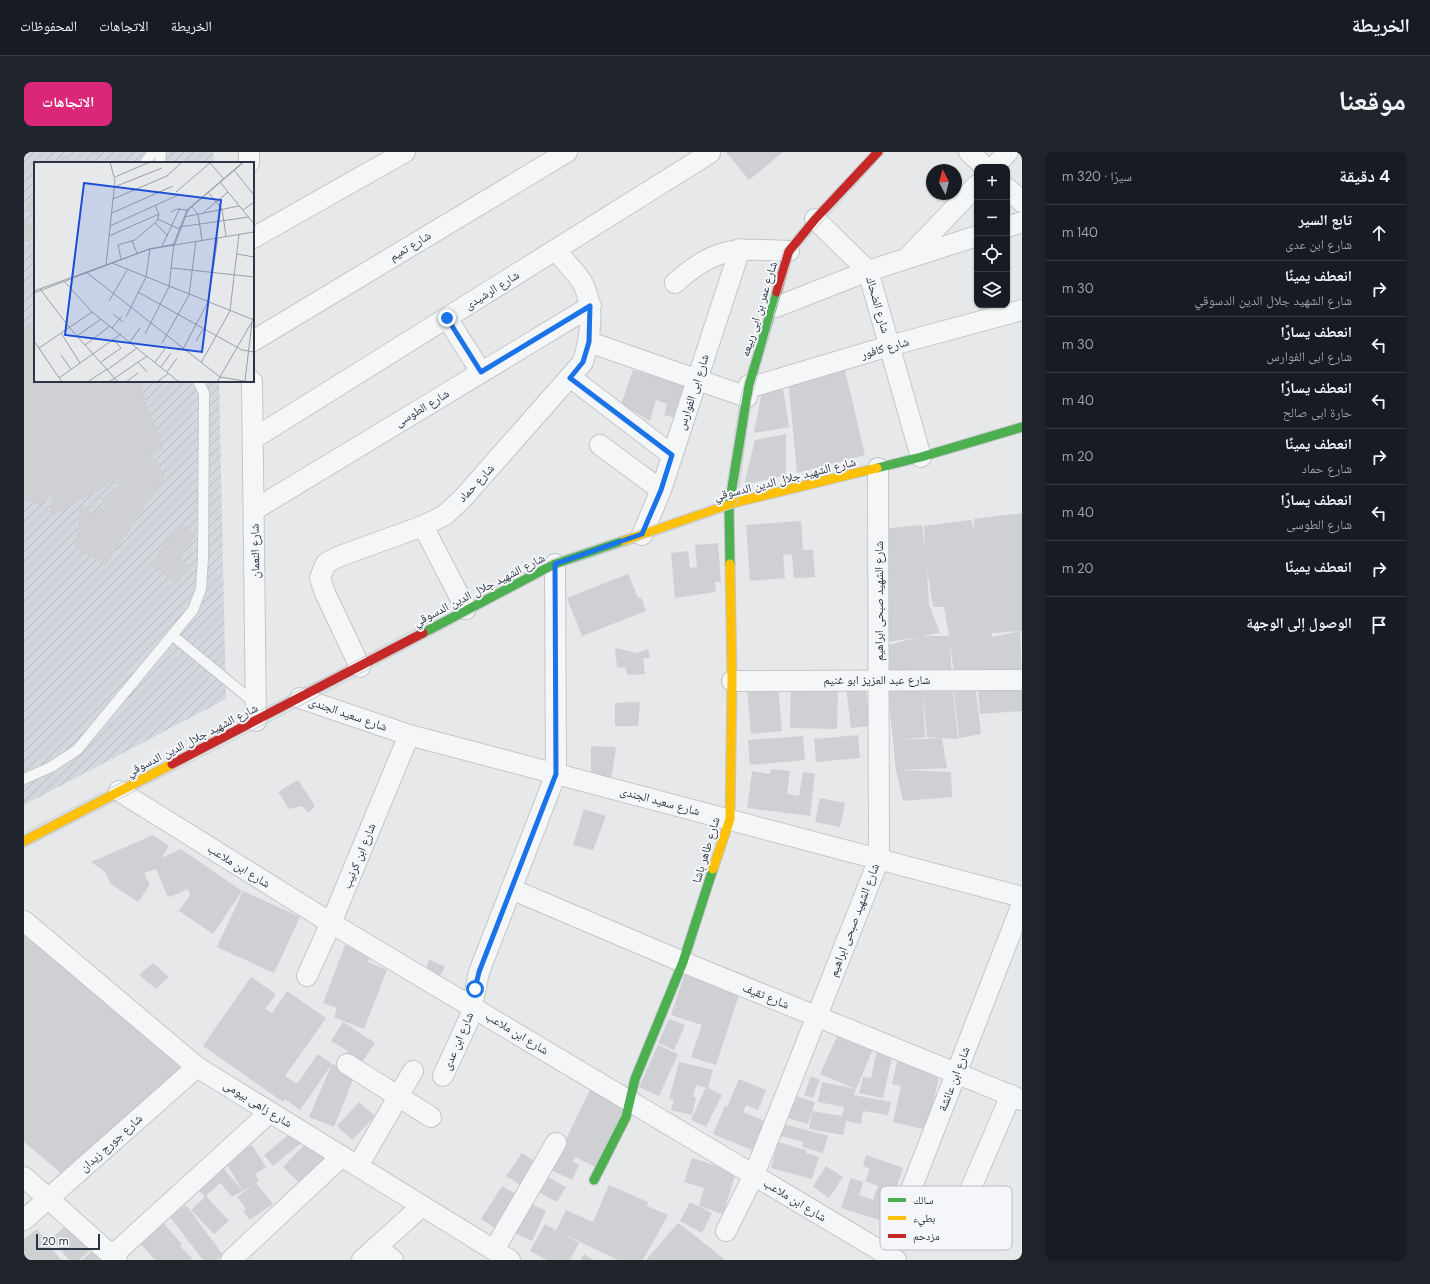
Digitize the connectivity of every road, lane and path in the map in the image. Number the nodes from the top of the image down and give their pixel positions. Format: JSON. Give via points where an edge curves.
{"nodes":[{"id":1,"x":153,"y":152,"type":"edge"},
{"id":2,"x":405,"y":152,"type":"edge"},
{"id":3,"x":567,"y":152,"type":"edge"},
{"id":4,"x":878,"y":152,"type":"edge"},
{"id":5,"x":969,"y":152,"type":"edge"},
{"id":6,"x":1008,"y":152,"type":"edge"},
{"id":7,"x":710,"y":153,"type":"edge"},
{"id":8,"x":146,"y":162,"type":"edge"},
{"id":9,"x":982,"y":164,"type":"edge"},
{"id":10,"x":997,"y":164,"type":"edge"},
{"id":11,"x":974,"y":188,"type":"edge"},
{"id":12,"x":1010,"y":191,"type":"edge"},
{"id":13,"x":1022,"y":202,"type":"edge"},
{"id":14,"x":815,"y":219,"type":"junction"},
{"id":15,"x":1022,"y":222,"type":"edge"},
{"id":16,"x":1010,"y":226,"type":"edge"},
{"id":17,"x":254,"y":237,"type":"edge"},
{"id":18,"x":974,"y":237,"type":"edge"},
{"id":19,"x":740,"y":249,"type":"junction"},
{"id":20,"x":555,"y":250,"type":"junction"},
{"id":21,"x":789,"y":251,"type":"junction"},
{"id":22,"x":906,"y":259,"type":"junction"},
{"id":23,"x":868,"y":271,"type":"junction"},
{"id":24,"x":675,"y":283,"type":"dead end"},
{"id":25,"x":772,"y":305,"type":"junction"},
{"id":26,"x":590,"y":306,"type":"junction"},
{"id":27,"x":1022,"y":310,"type":"edge"},
{"id":28,"x":447,"y":318,"type":"junction"},
{"id":29,"x":254,"y":340,"type":"edge"},
{"id":30,"x":589,"y":342,"type":"junction"},
{"id":31,"x":889,"y":346,"type":"junction"},
{"id":32,"x":481,"y":372,"type":"junction"},
{"id":33,"x":570,"y":378,"type":"junction"},
{"id":34,"x":697,"y":380,"type":"junction"},
{"id":35,"x":198,"y":382,"type":"edge"},
{"id":36,"x":252,"y":382,"type":"edge"},
{"id":37,"x":748,"y":391,"type":"junction"},
{"id":38,"x":1022,"y":427,"type":"edge"},
{"id":39,"x":253,"y":439,"type":"junction"},
{"id":40,"x":600,"y":445,"type":"dead end"},
{"id":41,"x":672,"y":455,"type":"junction"},
{"id":42,"x":920,"y":457,"type":"junction"},
{"id":43,"x":878,"y":468,"type":"junction"},
{"id":44,"x":661,"y":490,"type":"junction"},
{"id":45,"x":729,"y":505,"type":"junction"},
{"id":46,"x":254,"y":510,"type":"junction"},
{"id":47,"x":423,"y":526,"type":"junction"},
{"id":48,"x":642,"y":534,"type":"junction"},
{"id":49,"x":555,"y":564,"type":"junction"},
{"id":50,"x":466,"y":609,"type":"junction"},
{"id":51,"x":172,"y":635,"type":"junction"},
{"id":52,"x":360,"y":667,"type":"junction"},
{"id":53,"x":879,"y":680,"type":"junction"},
{"id":54,"x":1022,"y":680,"type":"edge"},
{"id":55,"x":732,"y":681,"type":"junction"},
{"id":56,"x":300,"y":698,"type":"junction"},
{"id":57,"x":256,"y":712,"type":"junction"},
{"id":58,"x":409,"y":735,"type":"junction"},
{"id":59,"x":556,"y":774,"type":"junction"},
{"id":60,"x":24,"y":779,"type":"edge"},
{"id":61,"x":119,"y":791,"type":"junction"},
{"id":62,"x":730,"y":819,"type":"junction"},
{"id":63,"x":24,"y":841,"type":"edge"},
{"id":64,"x":879,"y":859,"type":"junction"},
{"id":65,"x":511,"y":889,"type":"junction"},
{"id":66,"x":1022,"y":896,"type":"edge"},
{"id":67,"x":1022,"y":904,"type":"edge"},
{"id":68,"x":24,"y":921,"type":"edge"},
{"id":69,"x":331,"y":923,"type":"junction"},
{"id":70,"x":683,"y":962,"type":"junction"},
{"id":71,"x":307,"y":976,"type":"dead end"},
{"id":72,"x":472,"y":1007,"type":"junction"},
{"id":73,"x":817,"y":1016,"type":"junction"},
{"id":74,"x":347,"y":1064,"type":"dead end"},
{"id":75,"x":197,"y":1067,"type":"junction"},
{"id":76,"x":413,"y":1071,"type":"dead end"},
{"id":77,"x":956,"y":1074,"type":"junction"},
{"id":78,"x":443,"y":1076,"type":"dead end"},
{"id":79,"x":399,"y":1095,"type":"junction"},
{"id":80,"x":1016,"y":1098,"type":"edge"},
{"id":81,"x":630,"y":1101,"type":"junction"},
{"id":82,"x":270,"y":1112,"type":"junction"},
{"id":83,"x":431,"y":1117,"type":"dead end"},
{"id":84,"x":556,"y":1144,"type":"dead end"},
{"id":85,"x":350,"y":1161,"type":"junction"},
{"id":86,"x":754,"y":1175,"type":"junction"},
{"id":87,"x":24,"y":1177,"type":"edge"},
{"id":88,"x":594,"y":1180,"type":"dead end"},
{"id":89,"x":916,"y":1186,"type":"edge"},
{"id":90,"x":972,"y":1186,"type":"edge"},
{"id":91,"x":47,"y":1200,"type":"junction"},
{"id":92,"x":422,"y":1206,"type":"junction"},
{"id":93,"x":24,"y":1220,"type":"edge"},
{"id":94,"x":726,"y":1231,"type":"dead end"},
{"id":95,"x":494,"y":1250,"type":"junction"},
{"id":96,"x":369,"y":1254,"type":"edge"},
{"id":97,"x":891,"y":1257,"type":"edge"},
{"id":98,"x":114,"y":1258,"type":"edge"},
{"id":99,"x":231,"y":1260,"type":"edge"},
{"id":100,"x":393,"y":1260,"type":"edge"},
{"id":101,"x":510,"y":1260,"type":"edge"}],
"edges":[{"from":1,"to":8,"type":"lane"},
{"from":2,"to":17,"type":"street"},
{"from":3,"to":29,"type":"street","name":"شارع تميم"},
{"from":4,"to":14,"type":"main road","name":"شارع عمر بن ابى ربيعه"},
{"from":5,"to":9,"type":"street"},
{"from":6,"to":10,"type":"street"},
{"from":7,"to":20,"type":"street","name":"شارع الرشيدى"},
{"from":11,"to":22,"type":"street"},
{"from":12,"to":13,"type":"street"},
{"from":14,"to":21,"type":"main road","name":"شارع عمر بن ابى ربيعه"},
{"from":14,"to":23,"type":"street","name":"شارع الضحاك"},
{"from":15,"to":16,"type":"street"},
{"from":18,"to":22,"type":"street"},
{"from":19,"to":21,"type":"street"},
{"from":19,"to":24,"type":"street","via":[[716,254],[694,266]]},
{"from":19,"to":34,"type":"street","name":"شارع ابى الفوارس"},
{"from":20,"to":26,"type":"street","name":"شارع حماد","via":[[583,285]]},
{"from":20,"to":28,"type":"street","name":"شارع الرشيدى"},
{"from":21,"to":25,"type":"main road","name":"شارع عمر بن ابى ربيعه"},
{"from":22,"to":23,"type":"street"},
{"from":23,"to":25,"type":"street","via":[[776,307]]},
{"from":23,"to":31,"type":"street","name":"شارع الضحاك"},
{"from":25,"to":37,"type":"main road","name":"شارع عمر بن ابى ربيعه"},
{"from":26,"to":30,"type":"street","name":"شارع حماد"},
{"from":26,"to":32,"type":"street","name":"شارع الطوسى"},
{"from":27,"to":31,"type":"street","name":"شارع كافور"},
{"from":28,"to":32,"type":"street"},
{"from":28,"to":39,"type":"street","name":"شارع الرشيدى"},
{"from":30,"to":33,"type":"street","name":"شارع حماد","via":[[583,362]]},
{"from":30,"to":34,"type":"street"},
{"from":31,"to":37,"type":"street","name":"شارع كافور","via":[[755,386]]},
{"from":31,"to":42,"type":"street","name":"شارع الضحاك"},
{"from":32,"to":46,"type":"street","name":"شارع الطوسى"},
{"from":33,"to":41,"type":"street"},
{"from":33,"to":47,"type":"street","name":"شارع حماد","via":[[464,498],[445,515]]},
{"from":34,"to":37,"type":"street"},
{"from":34,"to":41,"type":"street","name":"شارع ابى الفوارس"},
{"from":35,"to":51,"type":"lane","via":[[204,393],[201,589],[193,610]]},
{"from":36,"to":39,"type":"street","name":"شارع النعمان"},
{"from":37,"to":45,"type":"main road","name":"شارع عمر بن ابى ربيعه"},
{"from":38,"to":42,"type":"main road","name":"شارع الشهيد جلال الدين الدسوقي"},
{"from":39,"to":46,"type":"street","name":"شارع النعمان"},
{"from":40,"to":44,"type":"street"},
{"from":41,"to":44,"type":"street","name":"شارع ابى الفوارس"},
{"from":42,"to":43,"type":"main road","name":"شارع الشهيد جلال الدين الدسوقي"},
{"from":43,"to":45,"type":"main road","name":"شارع الشهيد جلال الدين الدسوقي"},
{"from":43,"to":53,"type":"street","name":"شارع الشهيد صبحى ابراهيم"},
{"from":44,"to":48,"type":"street","name":"شارع ابى الفوارس"},
{"from":45,"to":48,"type":"main road","name":"شارع الشهيد جلال الدين الدسوقي"},
{"from":45,"to":55,"type":"main road","name":"شارع طاهر باشا"},
{"from":46,"to":57,"type":"street","name":"شارع النعمان"},
{"from":47,"to":50,"type":"street"},
{"from":47,"to":52,"type":"street","name":"شارع حماد","via":[[326,563],[320,578]]},
{"from":48,"to":49,"type":"main road","name":"شارع الشهيد جلال الدين الدسوقي"},
{"from":49,"to":50,"type":"main road","name":"شارع الشهيد جلال الدين الدسوقي"},
{"from":49,"to":59,"type":"street","name":"شارع ابن عدى"},
{"from":50,"to":52,"type":"main road","name":"شارع الشهيد جلال الدين الدسوقي"},
{"from":51,"to":57,"type":"lane"},
{"from":51,"to":60,"type":"lane","via":[[77,750],[51,767]]},
{"from":52,"to":56,"type":"main road","name":"شارع الشهيد جلال الدين الدسوقي"},
{"from":53,"to":54,"type":"street","name":"شارع عبد العزيز ابو غنيم"},
{"from":53,"to":55,"type":"street","name":"شارع عبد العزيز ابو غنيم"},
{"from":53,"to":64,"type":"street","name":"شارع الشهيد صبحى ابراهيم"},
{"from":55,"to":62,"type":"main road","name":"شارع طاهر باشا"},
{"from":56,"to":57,"type":"main road","name":"شارع الشهيد جلال الدين الدسوقي"},
{"from":56,"to":58,"type":"street","name":"شارع سعيد الجندى"},
{"from":57,"to":61,"type":"main road","name":"شارع الشهيد جلال الدين الدسوقي"},
{"from":58,"to":59,"type":"street","name":"شارع سعيد الجندى"},
{"from":58,"to":69,"type":"street","name":"شارع ابن كرنيب"},
{"from":59,"to":62,"type":"street","name":"شارع سعيد الجندى"},
{"from":59,"to":65,"type":"street","name":"شارع ابن عدى"},
{"from":61,"to":63,"type":"main road","name":"شارع الشهيد جلال الدين الدسوقي"},
{"from":61,"to":69,"type":"street","name":"شارع ابن ملاعب"},
{"from":62,"to":64,"type":"street","name":"شارع سعيد الجندى"},
{"from":62,"to":70,"type":"main road","name":"شارع طاهر باشا"},
{"from":64,"to":66,"type":"street","name":"شارع سعيد الجندى"},
{"from":64,"to":73,"type":"street","name":"شارع الشهيد صبحى ابراهيم"},
{"from":65,"to":70,"type":"street","name":"شارع ثقيف"},
{"from":65,"to":72,"type":"street","name":"شارع ابن عدى","via":[[479,972]]},
{"from":67,"to":77,"type":"street","name":"شارع ابن عائشة"},
{"from":68,"to":75,"type":"street","name":"شارع زاهى بيومى"},
{"from":69,"to":71,"type":"street","name":"شارع ابن كرنيب"},
{"from":69,"to":72,"type":"street","name":"شارع ابن ملاعب"},
{"from":70,"to":73,"type":"street","name":"شارع ثقيف"},
{"from":70,"to":81,"type":"main road","name":"شارع طاهر باشا","via":[[635,1079]]},
{"from":72,"to":78,"type":"street","name":"شارع ابن عدى","via":[[466,1027]]},
{"from":72,"to":81,"type":"street","name":"شارع ابن ملاعب"},
{"from":73,"to":77,"type":"street","name":"شارع ثقيف"},
{"from":73,"to":86,"type":"street","name":"شارع الشهيد صبحى ابراهيم"},
{"from":74,"to":79,"type":"street"},
{"from":75,"to":82,"type":"street","name":"شارع زاهى بيومى"},
{"from":75,"to":91,"type":"street","name":"شارع جورج زيدان"},
{"from":76,"to":79,"type":"street"},
{"from":77,"to":80,"type":"street","name":"شارع ثقيف"},
{"from":77,"to":89,"type":"street","name":"شارع ابن عائشة"},
{"from":79,"to":83,"type":"street"},
{"from":79,"to":85,"type":"street"},
{"from":80,"to":90,"type":"street"},
{"from":81,"to":86,"type":"street","name":"شارع ابن ملاعب"},
{"from":81,"to":88,"type":"main road","name":"شارع طاهر باشا","via":[[626,1117]]},
{"from":82,"to":85,"type":"street","name":"شارع زاهى بيومى"},
{"from":82,"to":98,"type":"street"},
{"from":84,"to":95,"type":"street"},
{"from":85,"to":92,"type":"street","name":"شارع زاهى بيومى"},
{"from":85,"to":99,"type":"street"},
{"from":86,"to":94,"type":"street","name":"شارع الشهيد صبحى ابراهيم"},
{"from":86,"to":97,"type":"street","name":"شارع ابن ملاعب"},
{"from":87,"to":91,"type":"street"},
{"from":91,"to":93,"type":"street","name":"شارع جورج زيدان"},
{"from":91,"to":98,"type":"street"},
{"from":92,"to":95,"type":"street","name":"شارع زاهى بيومى"},
{"from":92,"to":96,"type":"street"},
{"from":95,"to":101,"type":"street","name":"شارع زاهى بيومى"},
{"from":96,"to":100,"type":"street"}]}
